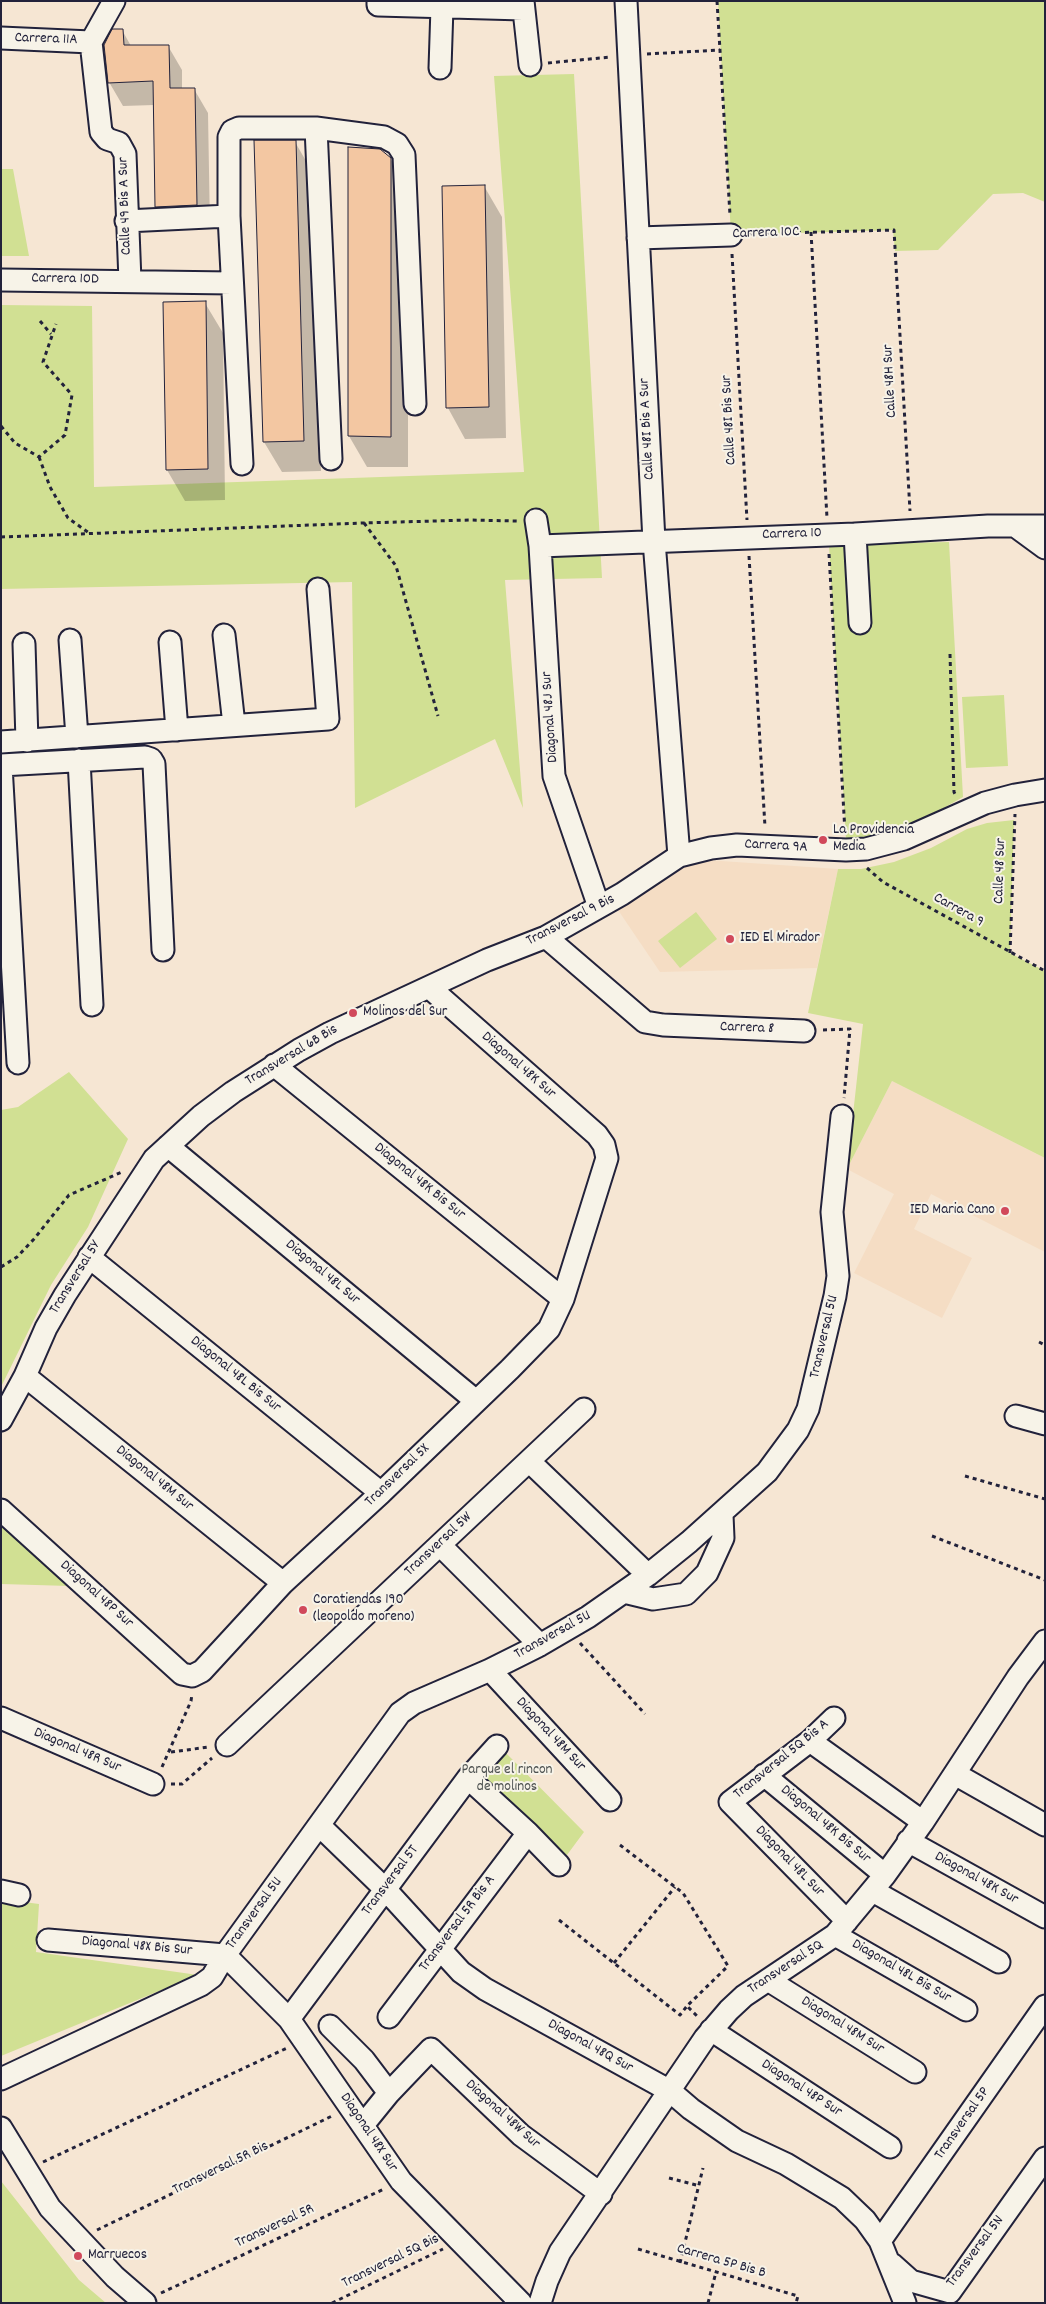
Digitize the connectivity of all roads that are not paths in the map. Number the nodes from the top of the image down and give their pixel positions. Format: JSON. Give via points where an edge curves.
{"nodes":[{"id":1,"x":114,"y":1,"type":"edge"},
{"id":2,"x":626,"y":1,"type":"edge"},
{"id":3,"x":378,"y":3,"type":"edge"},
{"id":4,"x":523,"y":5,"type":"edge"},
{"id":5,"x":442,"y":7,"type":"junction"},
{"id":6,"x":1,"y":38,"type":"edge"},
{"id":7,"x":91,"y":42,"type":"junction"},
{"id":8,"x":530,"y":65,"type":"dead end"},
{"id":9,"x":440,"y":68,"type":"dead end"},
{"id":10,"x":316,"y":128,"type":"junction"},
{"id":11,"x":229,"y":216,"type":"junction"},
{"id":12,"x":126,"y":221,"type":"junction"},
{"id":13,"x":731,"y":235,"type":"road end"},
{"id":14,"x":638,"y":238,"type":"junction"},
{"id":15,"x":1,"y":280,"type":"edge"},
{"id":16,"x":130,"y":281,"type":"junction"},
{"id":17,"x":232,"y":283,"type":"junction"},
{"id":18,"x":416,"y":404,"type":"dead end"},
{"id":19,"x":331,"y":459,"type":"dead end"},
{"id":20,"x":242,"y":464,"type":"dead end"},
{"id":21,"x":536,"y":520,"type":"road end"},
{"id":22,"x":1015,"y":526,"type":"junction"},
{"id":23,"x":1045,"y":526,"type":"edge"},
{"id":24,"x":855,"y":534,"type":"junction"},
{"id":25,"x":654,"y":541,"type":"junction"},
{"id":26,"x":540,"y":546,"type":"junction"},
{"id":27,"x":1045,"y":548,"type":"edge"},
{"id":28,"x":318,"y":589,"type":"dead end"},
{"id":29,"x":860,"y":624,"type":"dead end"},
{"id":30,"x":224,"y":635,"type":"dead end"},
{"id":31,"x":70,"y":640,"type":"dead end"},
{"id":32,"x":170,"y":642,"type":"dead end"},
{"id":33,"x":24,"y":644,"type":"dead end"},
{"id":34,"x":234,"y":725,"type":"junction"},
{"id":35,"x":177,"y":730,"type":"junction"},
{"id":36,"x":77,"y":737,"type":"junction"},
{"id":37,"x":27,"y":741,"type":"junction"},
{"id":38,"x":1,"y":742,"type":"edge"},
{"id":39,"x":78,"y":760,"type":"junction"},
{"id":40,"x":1,"y":765,"type":"edge"},
{"id":41,"x":1045,"y":790,"type":"edge"},
{"id":42,"x":678,"y":856,"type":"junction"},
{"id":43,"x":599,"y":907,"type":"junction"},
{"id":44,"x":546,"y":937,"type":"junction"},
{"id":45,"x":163,"y":950,"type":"dead end"},
{"id":46,"x":430,"y":988,"type":"junction"},
{"id":47,"x":92,"y":1005,"type":"dead end"},
{"id":48,"x":804,"y":1031,"type":"road end"},
{"id":49,"x":18,"y":1063,"type":"dead end"},
{"id":50,"x":274,"y":1065,"type":"junction"},
{"id":51,"x":842,"y":1116,"type":"road end"},
{"id":52,"x":604,"y":1145,"type":"joint"},
{"id":53,"x":168,"y":1146,"type":"junction"},
{"id":54,"x":89,"y":1257,"type":"junction"},
{"id":55,"x":563,"y":1299,"type":"junction"},
{"id":56,"x":24,"y":1376,"type":"junction"},
{"id":57,"x":476,"y":1401,"type":"junction"},
{"id":58,"x":584,"y":1409,"type":"dead end"},
{"id":59,"x":1016,"y":1416,"type":"dead end"},
{"id":60,"x":1,"y":1420,"type":"edge"},
{"id":61,"x":1045,"y":1424,"type":"edge"},
{"id":62,"x":529,"y":1460,"type":"junction"},
{"id":63,"x":381,"y":1493,"type":"junction"},
{"id":64,"x":1,"y":1510,"type":"edge"},
{"id":65,"x":722,"y":1515,"type":"junction"},
{"id":66,"x":440,"y":1545,"type":"junction"},
{"id":67,"x":648,"y":1575,"type":"junction"},
{"id":68,"x":283,"y":1583,"type":"junction"},
{"id":69,"x":624,"y":1592,"type":"junction"},
{"id":70,"x":1045,"y":1641,"type":"edge"},
{"id":71,"x":540,"y":1645,"type":"junction"},
{"id":72,"x":490,"y":1670,"type":"junction"},
{"id":73,"x":192,"y":1676,"type":"joint"},
{"id":74,"x":1,"y":1718,"type":"edge"},
{"id":75,"x":834,"y":1718,"type":"dead end"},
{"id":76,"x":810,"y":1741,"type":"junction"},
{"id":77,"x":227,"y":1745,"type":"road end"},
{"id":78,"x":496,"y":1746,"type":"dead end"},
{"id":79,"x":955,"y":1774,"type":"junction"},
{"id":80,"x":764,"y":1775,"type":"junction"},
{"id":81,"x":468,"y":1778,"type":"junction"},
{"id":82,"x":153,"y":1784,"type":"road end"},
{"id":83,"x":610,"y":1800,"type":"dead end"},
{"id":84,"x":730,"y":1802,"type":"joint"},
{"id":85,"x":923,"y":1822,"type":"junction"},
{"id":86,"x":1045,"y":1825,"type":"edge"},
{"id":87,"x":320,"y":1826,"type":"junction"},
{"id":88,"x":528,"y":1833,"type":"junction"},
{"id":89,"x":908,"y":1841,"type":"junction"},
{"id":90,"x":559,"y":1865,"type":"dead end"},
{"id":91,"x":879,"y":1883,"type":"junction"},
{"id":92,"x":384,"y":1889,"type":"junction"},
{"id":93,"x":1045,"y":1917,"type":"edge"},
{"id":94,"x":841,"y":1928,"type":"junction"},
{"id":95,"x":48,"y":1940,"type":"dead end"},
{"id":96,"x":440,"y":1948,"type":"junction"},
{"id":97,"x":226,"y":1955,"type":"junction"},
{"id":98,"x":999,"y":1962,"type":"dead end"},
{"id":99,"x":768,"y":1980,"type":"junction"},
{"id":100,"x":1045,"y":2006,"type":"edge"},
{"id":101,"x":966,"y":2010,"type":"dead end"},
{"id":102,"x":389,"y":2017,"type":"dead end"},
{"id":103,"x":289,"y":2018,"type":"junction"},
{"id":104,"x":330,"y":2026,"type":"dead end"},
{"id":105,"x":711,"y":2030,"type":"junction"},
{"id":106,"x":916,"y":2072,"type":"dead end"},
{"id":107,"x":1,"y":2079,"type":"edge"},
{"id":108,"x":670,"y":2091,"type":"junction"},
{"id":109,"x":389,"y":2093,"type":"junction"},
{"id":110,"x":363,"y":2125,"type":"junction"},
{"id":111,"x":1,"y":2128,"type":"edge"},
{"id":112,"x":890,"y":2147,"type":"dead end"},
{"id":113,"x":1045,"y":2158,"type":"edge"},
{"id":114,"x":601,"y":2194,"type":"junction"},
{"id":115,"x":880,"y":2241,"type":"junction"},
{"id":116,"x":888,"y":2261,"type":"junction"},
{"id":117,"x":152,"y":2298,"type":"edge"},
{"id":118,"x":521,"y":2303,"type":"edge"},
{"id":119,"x":540,"y":2303,"type":"edge"},
{"id":120,"x":905,"y":2303,"type":"edge"}],
"edges":[{"from":1,"to":7,"type":"street"},
{"from":2,"to":14,"type":"street","name":"Calle 48I Bis A Sur"},
{"from":3,"to":5,"type":"street"},
{"from":4,"to":5,"type":"street"},
{"from":4,"to":8,"type":"street"},
{"from":5,"to":9,"type":"street"},
{"from":6,"to":7,"type":"street","name":"Carrera 11A"},
{"from":7,"to":12,"type":"street","name":"Calle 49 Bis A Sur","via":[[101,132],[107,139],[119,143],[125,154]]},
{"from":10,"to":11,"type":"street","via":[[239,128],[232,131],[229,137]]},
{"from":10,"to":18,"type":"street","via":[[384,137],[397,144],[404,155]]},
{"from":10,"to":19,"type":"street"},
{"from":11,"to":12,"type":"street"},
{"from":11,"to":17,"type":"street"},
{"from":12,"to":16,"type":"street","name":"Calle 49 Bis A Sur"},
{"from":13,"to":14,"type":"street","name":"Carrera 10C"},
{"from":14,"to":25,"type":"street","name":"Calle 48I Bis A Sur"},
{"from":15,"to":16,"type":"street","name":"Carrera 10D"},
{"from":16,"to":17,"type":"street","name":"Carrera 10D"},
{"from":17,"to":20,"type":"street"},
{"from":21,"to":26,"type":"street","name":"Diagonal 48J Sur"},
{"from":22,"to":23,"type":"street","name":"Carrera 10"},
{"from":22,"to":24,"type":"street","name":"Carrera 10"},
{"from":22,"to":27,"type":"street"},
{"from":24,"to":25,"type":"street","name":"Carrera 10"},
{"from":24,"to":29,"type":"street"},
{"from":25,"to":26,"type":"street","name":"Carrera 10"},
{"from":25,"to":42,"type":"street","name":"Calle 48I Bis A Sur"},
{"from":26,"to":43,"type":"street","name":"Diagonal 48J Sur","via":[[554,776]]},
{"from":28,"to":34,"type":"street","via":[[328,719]]},
{"from":30,"to":34,"type":"street"},
{"from":31,"to":36,"type":"street"},
{"from":32,"to":35,"type":"street"},
{"from":33,"to":37,"type":"street"},
{"from":34,"to":35,"type":"street"},
{"from":35,"to":36,"type":"street"},
{"from":36,"to":37,"type":"street"},
{"from":37,"to":38,"type":"street"},
{"from":39,"to":40,"type":"street"},
{"from":39,"to":45,"type":"street","via":[[145,757],[154,764]]},
{"from":39,"to":47,"type":"street"},
{"from":40,"to":49,"type":"street"},
{"from":41,"to":42,"type":"street","name":"Carrera 9A","via":[[1005,797],[904,839],[866,849],[737,845]]},
{"from":42,"to":43,"type":"street","name":"Transversal 9 Bis"},
{"from":43,"to":44,"type":"street","name":"Transversal 9 Bis"},
{"from":44,"to":46,"type":"street","name":"Transversal 9 Bis","via":[[487,960]]},
{"from":44,"to":48,"type":"street","name":"Carrera 8","via":[[645,1022]]},
{"from":46,"to":50,"type":"street","name":"Transversal 6B Bis","via":[[330,1033]]},
{"from":46,"to":52,"type":"street","name":"Diagonal 48K Sur","via":[[597,1135]]},
{"from":50,"to":53,"type":"street","name":"Transversal 6B Bis","via":[[201,1116]]},
{"from":50,"to":55,"type":"street","name":"Diagonal 48K Bis Sur"},
{"from":51,"to":65,"type":"street","name":"Transversal 5U","via":[[832,1212],[838,1276],[808,1409],[798,1430],[767,1472]]},
{"from":52,"to":55,"type":"street","name":"Transversal 5X","via":[[607,1158]]},
{"from":53,"to":54,"type":"street","name":"Transversal 5Y","via":[[154,1159]]},
{"from":53,"to":57,"type":"street","name":"Diagonal 48L Sur"},
{"from":54,"to":56,"type":"street","name":"Transversal 5Y","via":[[46,1328]]},
{"from":54,"to":63,"type":"street","name":"Diagonal 48L Bis Sur"},
{"from":55,"to":57,"type":"street","name":"Transversal 5X","via":[[549,1329]]},
{"from":56,"to":60,"type":"street","name":"Transversal 5Y"},
{"from":56,"to":68,"type":"street","name":"Diagonal 48M Sur"},
{"from":57,"to":63,"type":"street","name":"Transversal 5X"},
{"from":58,"to":62,"type":"street","name":"Transversal 5W"},
{"from":59,"to":61,"type":"street"},
{"from":62,"to":66,"type":"street","name":"Transversal 5W"},
{"from":62,"to":67,"type":"street"},
{"from":63,"to":68,"type":"street","name":"Transversal 5X"},
{"from":64,"to":73,"type":"street","name":"Diagonal 48P Sur","via":[[182,1674]]},
{"from":65,"to":67,"type":"street","name":"Transversal 5U"},
{"from":65,"to":69,"type":"street","via":[[723,1538],[707,1573],[686,1594],[653,1599]]},
{"from":66,"to":71,"type":"street"},
{"from":66,"to":77,"type":"street","name":"Transversal 5W"},
{"from":67,"to":69,"type":"street","name":"Transversal 5U"},
{"from":68,"to":73,"type":"street","name":"Transversal 5X","via":[[202,1671]]},
{"from":69,"to":71,"type":"street","name":"Transversal 5U"},
{"from":70,"to":79,"type":"street","name":"Transversal 5Q"},
{"from":71,"to":72,"type":"street","name":"Transversal 5U"},
{"from":72,"to":83,"type":"street","name":"Diagonal 48M Sur"},
{"from":72,"to":87,"type":"street","name":"Transversal 5U","via":[[414,1703],[400,1713]]},
{"from":74,"to":82,"type":"street","name":"Diagonal 48R Sur"},
{"from":75,"to":76,"type":"street","name":"Transversal 5Q Bis A"},
{"from":76,"to":80,"type":"street","name":"Transversal 5Q Bis A"},
{"from":76,"to":85,"type":"street"},
{"from":78,"to":81,"type":"street","name":"Transversal 5T"},
{"from":79,"to":85,"type":"street","name":"Transversal 5Q"},
{"from":79,"to":86,"type":"street"},
{"from":80,"to":84,"type":"street","name":"Transversal 5Q Bis A"},
{"from":80,"to":91,"type":"street","name":"Diagonal 48K Bis Sur"},
{"from":81,"to":88,"type":"street"},
{"from":81,"to":92,"type":"street","name":"Transversal 5T"},
{"from":84,"to":94,"type":"street","name":"Diagonal 48L Sur"},
{"from":85,"to":89,"type":"street","name":"Transversal 5Q"},
{"from":87,"to":92,"type":"street","name":"Diagonal 48Q Sur"},
{"from":87,"to":97,"type":"street","name":"Transversal 5U"},
{"from":88,"to":90,"type":"street"},
{"from":88,"to":96,"type":"street","name":"Transversal 5R Bis A"},
{"from":89,"to":91,"type":"street","name":"Transversal 5Q"},
{"from":89,"to":93,"type":"street","name":"Diagonal 48K Sur"},
{"from":91,"to":94,"type":"street","name":"Transversal 5Q"},
{"from":91,"to":98,"type":"street","name":"Diagonal 48K Bis Sur"},
{"from":92,"to":96,"type":"street","name":"Diagonal 48Q Sur"},
{"from":92,"to":103,"type":"street","name":"Transversal 5T"},
{"from":94,"to":99,"type":"street","name":"Transversal 5Q"},
{"from":94,"to":101,"type":"street","name":"Diagonal 48L Bis Sur"},
{"from":95,"to":97,"type":"street","name":"Diagonal 48X Bis Sur"},
{"from":96,"to":102,"type":"street","name":"Transversal 5R Bis A"},
{"from":96,"to":108,"type":"street","name":"Diagonal 48Q Sur","via":[[461,1972],[485,1989]]},
{"from":97,"to":103,"type":"street","name":"Diagonal 48X Sur"},
{"from":97,"to":107,"type":"street","name":"Transversal 5U","via":[[212,1977],[201,1985]]},
{"from":99,"to":105,"type":"street","name":"Transversal 5Q","via":[[739,2001]]},
{"from":99,"to":106,"type":"street","name":"Diagonal 48M Sur"},
{"from":100,"to":115,"type":"street","name":"Transversal 5P"},
{"from":103,"to":110,"type":"street","name":"Diagonal 48X Sur"},
{"from":104,"to":109,"type":"street","via":[[364,2060]]},
{"from":105,"to":108,"type":"street","name":"Transversal 5Q"},
{"from":105,"to":112,"type":"street","name":"Diagonal 48P Sur"},
{"from":108,"to":114,"type":"street","name":"Transversal 5Q"},
{"from":108,"to":115,"type":"street","name":"Diagonal 48Q Sur","via":[[737,2141],[786,2164],[842,2198],[866,2220]]},
{"from":109,"to":110,"type":"street"},
{"from":109,"to":114,"type":"street","name":"Diagonal 48W Sur","via":[[431,2049],[521,2135]]},
{"from":110,"to":118,"type":"street","name":"Diagonal 48X Sur","via":[[401,2182]]},
{"from":111,"to":117,"type":"street","via":[[50,2208],[115,2277]]},
{"from":113,"to":116,"type":"street","name":"Transversal 5N","via":[[950,2292],[911,2281]]},
{"from":114,"to":119,"type":"street","name":"Transversal 5Q","via":[[560,2252]]},
{"from":115,"to":116,"type":"street","name":"Diagonal 48Q Sur"},
{"from":116,"to":120,"type":"street","name":"Diagonal 48Q Sur"}]}
